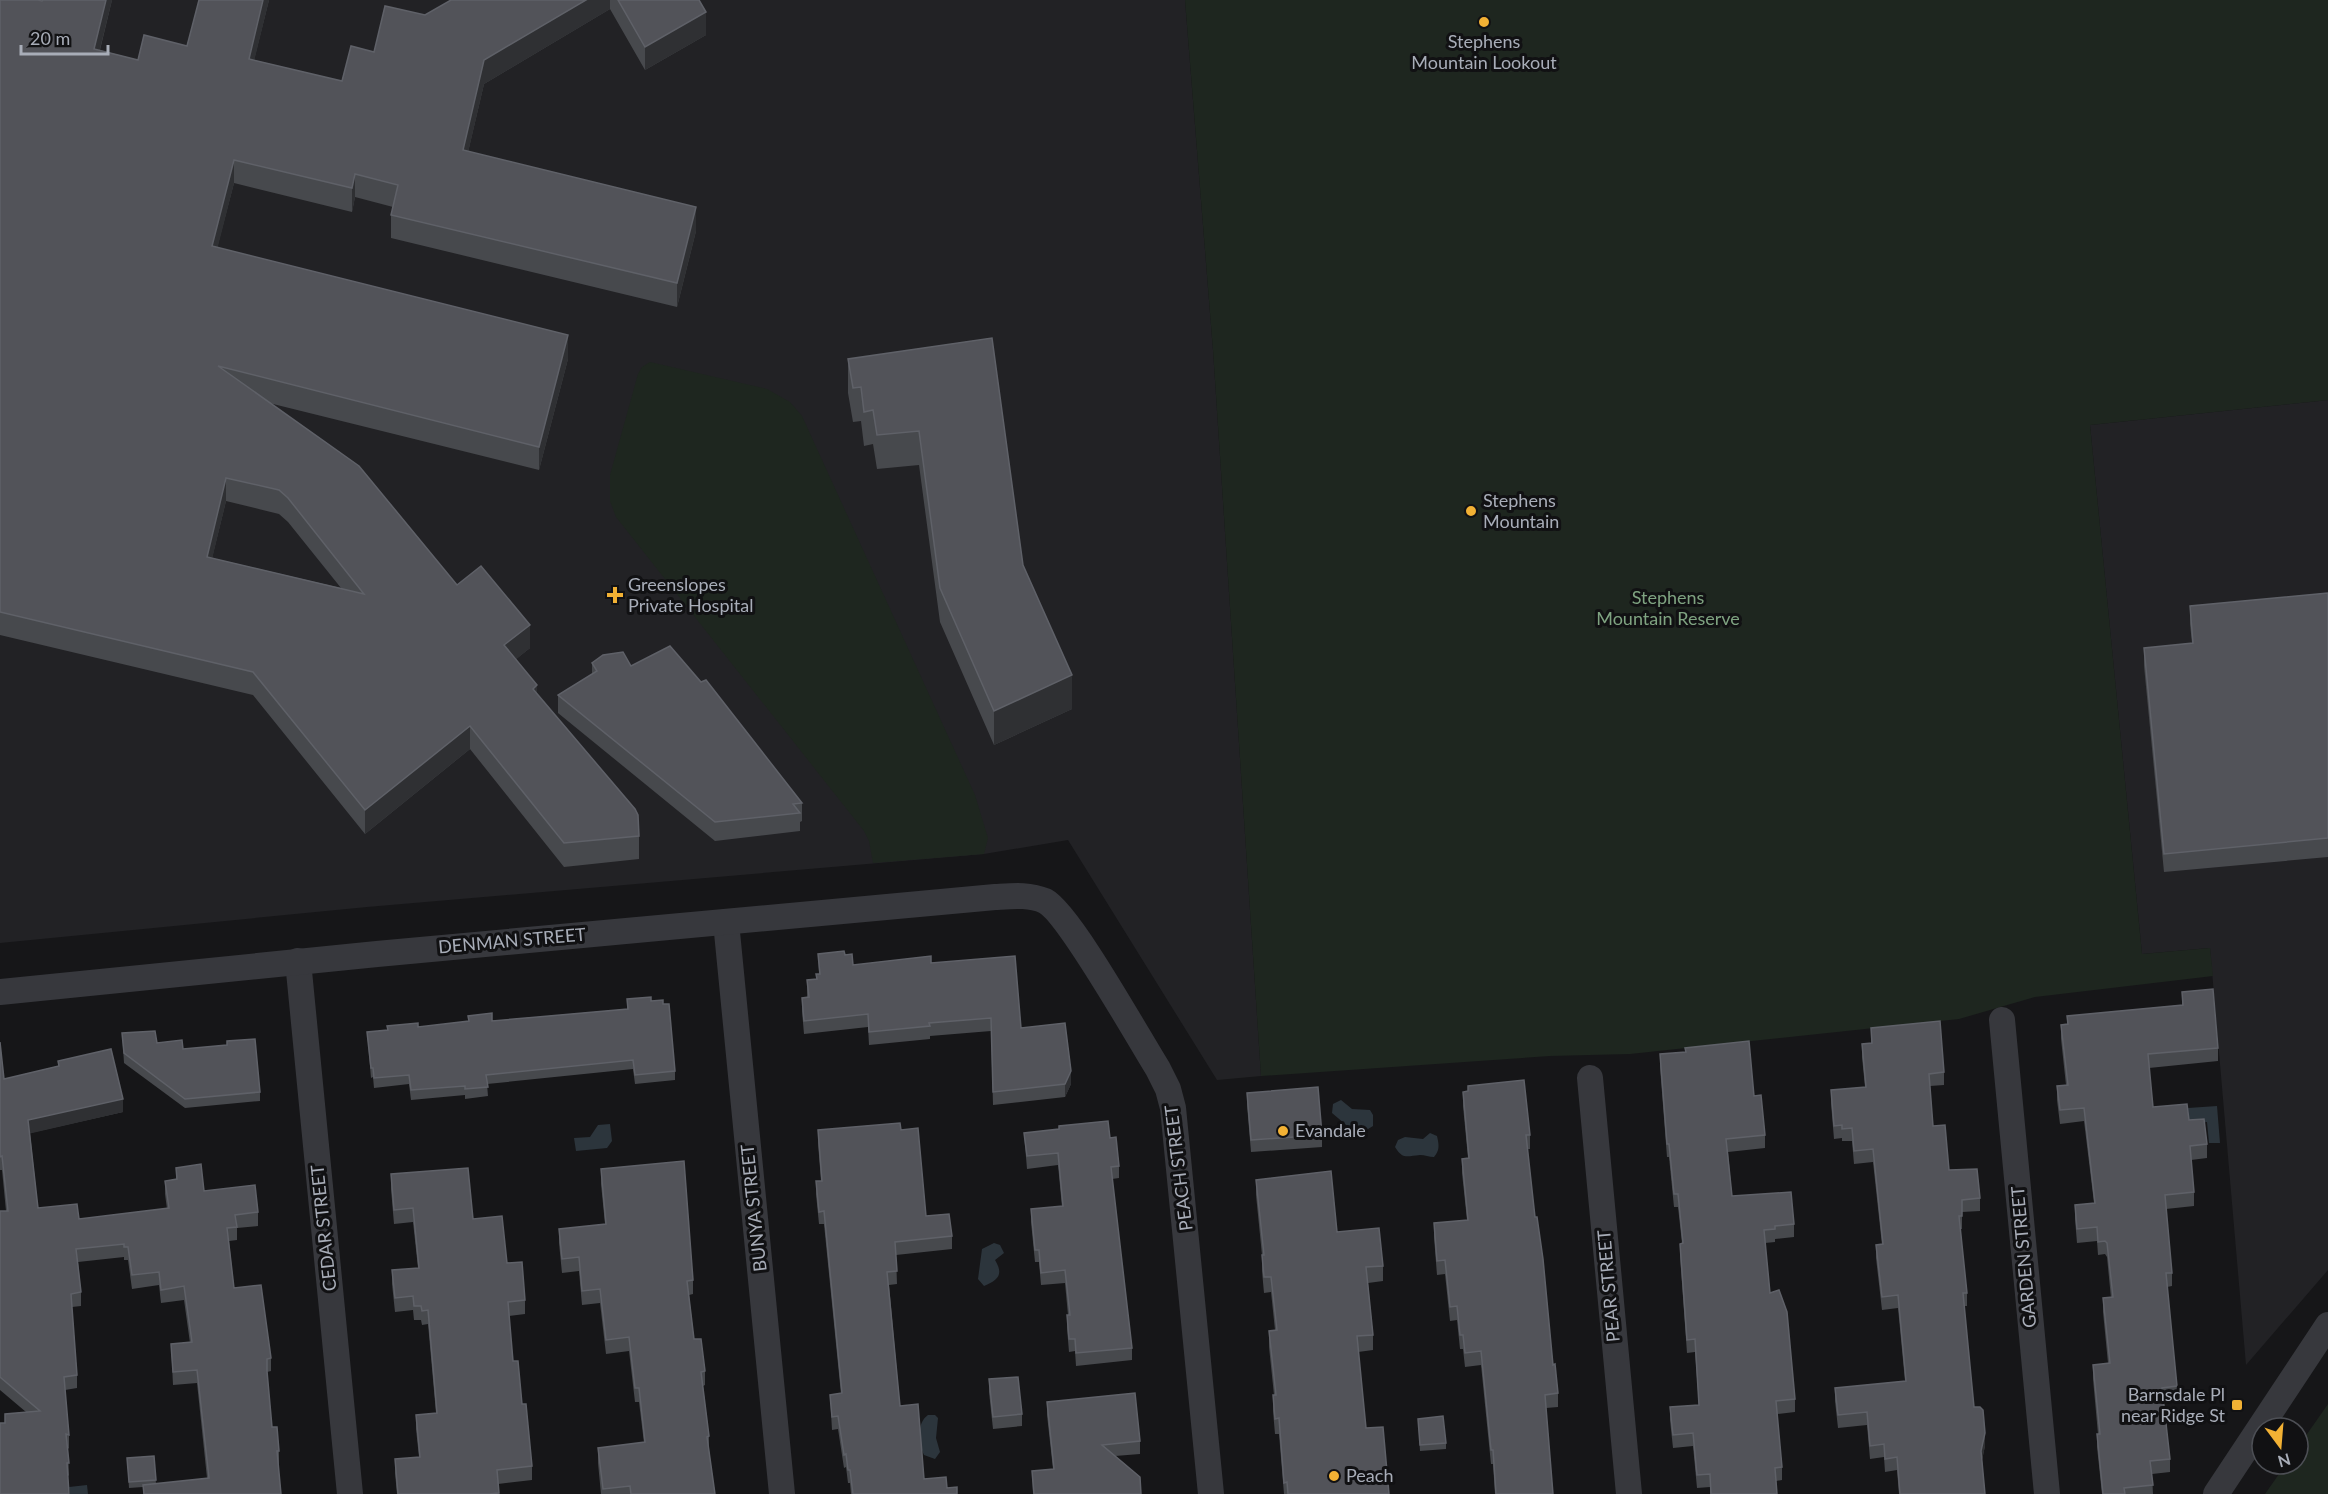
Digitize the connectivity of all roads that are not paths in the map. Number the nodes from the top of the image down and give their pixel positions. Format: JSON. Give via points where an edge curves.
{"nodes":[{"id":1,"x":1024,"y":896,"type":"joint"},
{"id":2,"x":726,"y":922,"type":"junction"},
{"id":3,"x":298,"y":962,"type":"junction"},
{"id":4,"x":0,"y":992,"type":"edge"},
{"id":5,"x":2002,"y":1020,"type":"dead end"},
{"id":6,"x":1590,"y":1078,"type":"dead end"},
{"id":7,"x":2328,"y":1326,"type":"edge"},
{"id":8,"x":350,"y":1494,"type":"edge"},
{"id":9,"x":782,"y":1494,"type":"edge"},
{"id":10,"x":1211,"y":1494,"type":"edge"},
{"id":11,"x":1629,"y":1494,"type":"edge"},
{"id":12,"x":2047,"y":1494,"type":"edge"},
{"id":13,"x":2216,"y":1494,"type":"edge"}],
"edges":[{"from":1,"to":2,"type":"street","name":"DENMAN STREET"},
{"from":1,"to":10,"type":"street","name":"PEACH STREET","via":[[1047,902],[1061,916],[1168,1089],[1177,1128]]},
{"from":2,"to":3,"type":"street","name":"DENMAN STREET"},
{"from":2,"to":9,"type":"street","name":"BUNYA STREET"},
{"from":3,"to":4,"type":"street","name":"DENMAN STREET"},
{"from":3,"to":8,"type":"street","name":"CEDAR STREET"},
{"from":5,"to":12,"type":"street","name":"GARDEN STREET"},
{"from":6,"to":11,"type":"street","name":"PEAR STREET"},
{"from":7,"to":13,"type":"street"}]}
